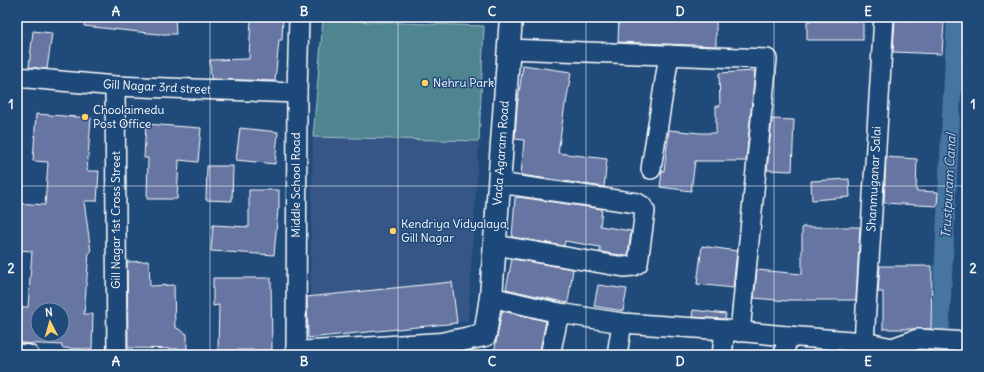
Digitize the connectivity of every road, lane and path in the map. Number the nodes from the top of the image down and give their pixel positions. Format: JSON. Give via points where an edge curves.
{"nodes":[{"id":1,"x":299,"y":17,"type":"edge"},
{"id":2,"x":511,"y":17,"type":"edge"},
{"id":3,"x":884,"y":17,"type":"edge"},
{"id":4,"x":508,"y":49,"type":"junction"},
{"id":5,"x":669,"y":55,"type":"junction"},
{"id":6,"x":17,"y":77,"type":"edge"},
{"id":7,"x":115,"y":86,"type":"junction"},
{"id":8,"x":296,"y":93,"type":"junction"},
{"id":9,"x":651,"y":169,"type":"dead end"},
{"id":10,"x":499,"y":183,"type":"junction"},
{"id":11,"x":494,"y":245,"type":"junction"},
{"id":12,"x":491,"y":297,"type":"junction"},
{"id":13,"x":559,"y":313,"type":"junction"},
{"id":14,"x":622,"y":323,"type":"junction"},
{"id":15,"x":733,"y":331,"type":"junction"},
{"id":16,"x":787,"y":336,"type":"junction"},
{"id":17,"x":864,"y":342,"type":"junction"},
{"id":18,"x":967,"y":342,"type":"edge"},
{"id":19,"x":440,"y":349,"type":"edge"},
{"id":20,"x":892,"y":352,"type":"edge"},
{"id":21,"x":17,"y":354,"type":"edge"},
{"id":22,"x":295,"y":354,"type":"edge"},
{"id":23,"x":29,"y":355,"type":"edge"},
{"id":24,"x":117,"y":355,"type":"edge"},
{"id":25,"x":550,"y":355,"type":"edge"},
{"id":26,"x":617,"y":355,"type":"edge"},
{"id":27,"x":722,"y":355,"type":"edge"},
{"id":28,"x":784,"y":355,"type":"edge"}],
"edges":[{"from":1,"to":8,"type":"street","name":"Middle School Road"},
{"from":2,"to":4,"type":"street","name":"Vada Agaram Road"},
{"from":3,"to":17,"type":"street","name":"Shanmuganar Salai"},
{"from":4,"to":5,"type":"street"},
{"from":4,"to":10,"type":"street","name":"Vada Agaram Road"},
{"from":5,"to":9,"type":"street"},
{"from":5,"to":15,"type":"street","via":[[767,59]]},
{"from":6,"to":7,"type":"street","name":"Gill Nagar 3rd street"},
{"from":7,"to":8,"type":"street","name":"Gill Nagar 3rd street"},
{"from":7,"to":24,"type":"street","name":"Gill Nagar 1st Cross Street"},
{"from":8,"to":22,"type":"street","name":"Middle School Road"},
{"from":10,"to":11,"type":"street","name":"Vada Agaram Road"},
{"from":10,"to":11,"type":"street","via":[[637,203],[645,211],[638,263],[633,266],[624,267]]},
{"from":11,"to":12,"type":"street","name":"Vada Agaram Road"},
{"from":12,"to":13,"type":"street"},
{"from":12,"to":19,"type":"street","name":"Vada Agaram Road","via":[[485,335]]},
{"from":13,"to":14,"type":"street"},
{"from":13,"to":25,"type":"street"},
{"from":14,"to":15,"type":"street"},
{"from":14,"to":26,"type":"street"},
{"from":15,"to":16,"type":"street"},
{"from":15,"to":27,"type":"street"},
{"from":16,"to":17,"type":"street"},
{"from":16,"to":28,"type":"street"},
{"from":17,"to":20,"type":"street"},
{"from":18,"to":20,"type":"street","via":[[918,340]]},
{"from":19,"to":22,"type":"street","name":"Vada Agaram Road"},
{"from":21,"to":23,"type":"street"}]}
